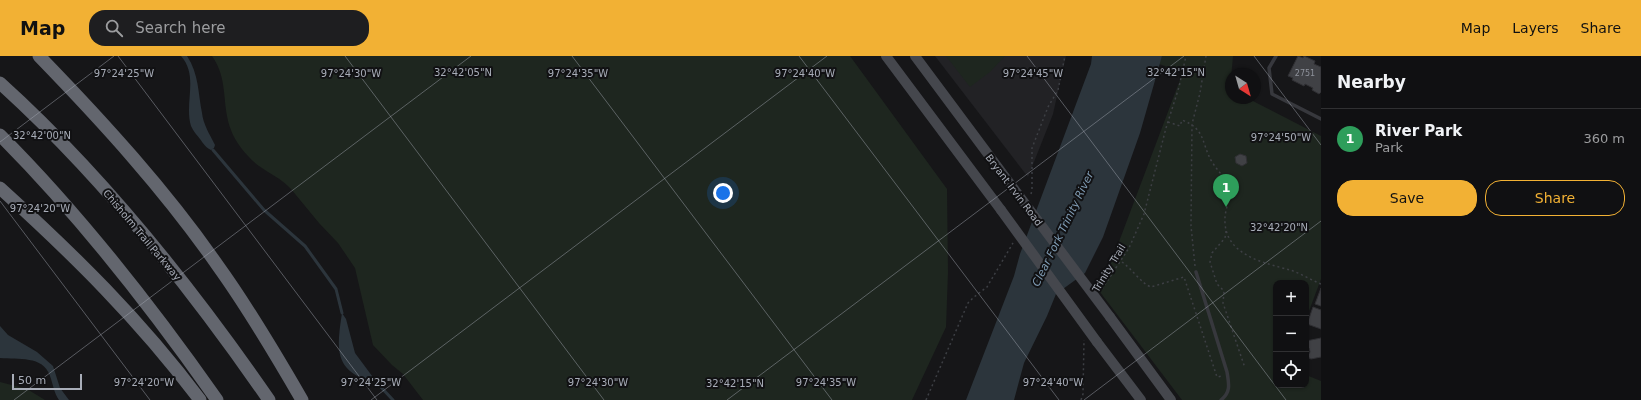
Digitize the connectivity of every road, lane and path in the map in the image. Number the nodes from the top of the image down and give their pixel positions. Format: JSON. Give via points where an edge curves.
{"nodes":[{"id":1,"x":39,"y":56,"type":"edge"},
{"id":2,"x":886,"y":56,"type":"edge"},
{"id":3,"x":915,"y":56,"type":"edge"},
{"id":4,"x":1065,"y":56,"type":"edge"},
{"id":5,"x":1186,"y":56,"type":"edge"},
{"id":6,"x":1206,"y":56,"type":"edge"},
{"id":7,"x":1276,"y":56,"type":"edge"},
{"id":8,"x":0,"y":83,"type":"edge"},
{"id":9,"x":1321,"y":119,"type":"edge"},
{"id":10,"x":1168,"y":122,"type":"junction"},
{"id":11,"x":1192,"y":124,"type":"junction"},
{"id":12,"x":0,"y":135,"type":"edge"},
{"id":13,"x":0,"y":188,"type":"edge"},
{"id":14,"x":1030,"y":197,"type":"dead end"},
{"id":15,"x":1226,"y":231,"type":"junction"},
{"id":16,"x":1014,"y":242,"type":"dead end"},
{"id":17,"x":1122,"y":262,"type":"junction"},
{"id":18,"x":1196,"y":272,"type":"joint"},
{"id":19,"x":1321,"y":284,"type":"edge"},
{"id":20,"x":1100,"y":292,"type":"dead end"},
{"id":21,"x":1084,"y":339,"type":"dead end"},
{"id":22,"x":1244,"y":368,"type":"dead end"},
{"id":23,"x":1228,"y":375,"type":"junction"},
{"id":24,"x":200,"y":400,"type":"edge"},
{"id":25,"x":217,"y":400,"type":"edge"},
{"id":26,"x":269,"y":400,"type":"edge"},
{"id":27,"x":302,"y":400,"type":"edge"},
{"id":28,"x":926,"y":400,"type":"edge"},
{"id":29,"x":1082,"y":400,"type":"edge"},
{"id":30,"x":1140,"y":400,"type":"edge"},
{"id":31,"x":1171,"y":400,"type":"edge"},
{"id":32,"x":1221,"y":400,"type":"edge"}],
"edges":[{"from":1,"to":27,"type":"highway","via":[[183,218],[220,268]]},
{"from":2,"to":30,"type":"main road","bridge":true},
{"from":3,"to":31,"type":"main road","name":"Bryant Irvin Road","bridge":true},
{"from":4,"to":14,"type":"path","via":[[1058,90],[1048,107],[1032,148]]},
{"from":5,"to":10,"type":"path","name":"Trinity Trail"},
{"from":6,"to":11,"type":"path"},
{"from":7,"to":9,"type":"lane","via":[[1269,68],[1272,94]]},
{"from":8,"to":26,"type":"highway","name":"Chisholm Trail Parkway","via":[[83,166],[149,241],[220,331]]},
{"from":10,"to":11,"type":"path","via":[[1180,126],[1182,120]]},
{"from":10,"to":17,"type":"path","name":"Trinity Trail","via":[[1144,214]]},
{"from":11,"to":15,"type":"path","via":[[1199,131],[1212,161],[1232,187],[1226,210]]},
{"from":11,"to":18,"type":"path","via":[[1191,226]]},
{"from":12,"to":25,"type":"highway","via":[[96,240]]},
{"from":13,"to":24,"type":"highway","via":[[108,290],[164,353]]},
{"from":15,"to":19,"type":"path","via":[[1235,246],[1253,259],[1292,270]]},
{"from":15,"to":22,"type":"path","via":[[1225,238],[1212,254],[1210,262],[1217,284],[1224,291],[1223,303]]},
{"from":16,"to":28,"type":"path","via":[[987,287],[968,303]]},
{"from":17,"to":20,"type":"path","name":"Trinity Trail"},
{"from":17,"to":23,"type":"path","via":[[1151,288],[1184,278],[1217,377]]},
{"from":18,"to":23,"type":"lane"},
{"from":21,"to":29,"type":"path"},
{"from":23,"to":32,"type":"lane","via":[[1230,386],[1226,397]]}]}
